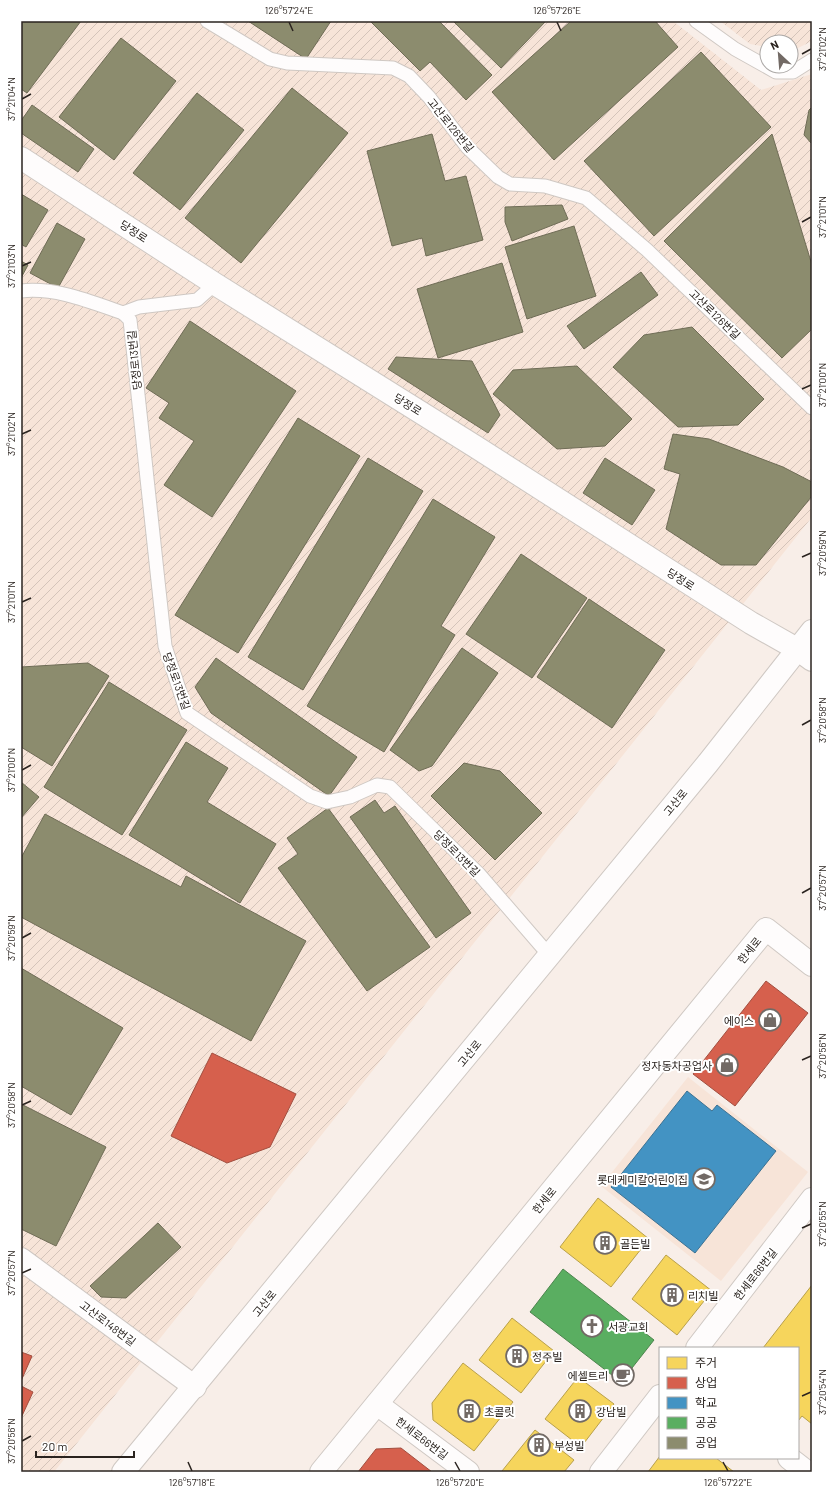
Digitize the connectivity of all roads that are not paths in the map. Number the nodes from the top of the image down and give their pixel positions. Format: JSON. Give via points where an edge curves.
{"nodes":[{"id":1,"x":207,"y":21,"type":"edge"},
{"id":2,"x":696,"y":21,"type":"edge"},
{"id":3,"x":812,"y":60,"type":"edge"},
{"id":4,"x":21,"y":158,"type":"edge"},
{"id":5,"x":215,"y":284,"type":"junction"},
{"id":6,"x":21,"y":291,"type":"edge"},
{"id":7,"x":123,"y":313,"type":"junction"},
{"id":8,"x":812,"y":408,"type":"edge"},
{"id":9,"x":812,"y":631,"type":"edge"},
{"id":10,"x":804,"y":655,"type":"edge"},
{"id":11,"x":549,"y":955,"type":"junction"},
{"id":12,"x":812,"y":965,"type":"edge"},
{"id":13,"x":812,"y":1200,"type":"edge"},
{"id":14,"x":805,"y":1223,"type":"edge"},
{"id":15,"x":21,"y":1259,"type":"edge"},
{"id":16,"x":698,"y":1347,"type":"edge"},
{"id":17,"x":195,"y":1387,"type":"junction"},
{"id":18,"x":659,"y":1397,"type":"edge"},
{"id":19,"x":377,"y":1404,"type":"junction"},
{"id":20,"x":790,"y":1459,"type":"edge"},
{"id":21,"x":123,"y":1472,"type":"edge"},
{"id":22,"x":321,"y":1472,"type":"edge"},
{"id":23,"x":468,"y":1472,"type":"edge"},
{"id":24,"x":601,"y":1472,"type":"edge"},
{"id":25,"x":807,"y":1472,"type":"edge"}],
"edges":[{"from":1,"to":8,"type":"lane","name":"고산로126번길","via":[[270,59],[287,63],[393,68],[409,76],[467,147],[498,177],[510,184],[545,186],[586,198],[648,250]]},
{"from":2,"to":3,"type":"lane","via":[[735,49],[776,72],[793,72]]},
{"from":4,"to":5,"type":"street","name":"당정로"},
{"from":5,"to":7,"type":"lane","via":[[196,300],[139,307]]},
{"from":5,"to":10,"type":"street","name":"당정로"},
{"from":6,"to":7,"type":"lane","via":[[45,291],[81,298]]},
{"from":7,"to":11,"type":"lane","name":"당정로13번길","via":[[130,320],[165,646],[187,713],[310,796],[327,802],[350,797],[377,786],[390,787],[479,874]]},
{"from":9,"to":10,"type":"street","name":"고산로"},
{"from":10,"to":11,"type":"street","name":"고산로","via":[[708,763]]},
{"from":11,"to":17,"type":"street","name":"고산로"},
{"from":12,"to":19,"type":"street","name":"한세로","via":[[766,928]]},
{"from":13,"to":14,"type":"street","name":"한세로66번길"},
{"from":14,"to":16,"type":"street","name":"한세로66번길"},
{"from":15,"to":17,"type":"street","name":"고산로148번길"},
{"from":17,"to":21,"type":"street","name":"고산로"},
{"from":18,"to":24,"type":"street"},
{"from":19,"to":22,"type":"street","name":"한세로"},
{"from":19,"to":23,"type":"street","name":"한세로66번길"},
{"from":20,"to":25,"type":"street"}]}
